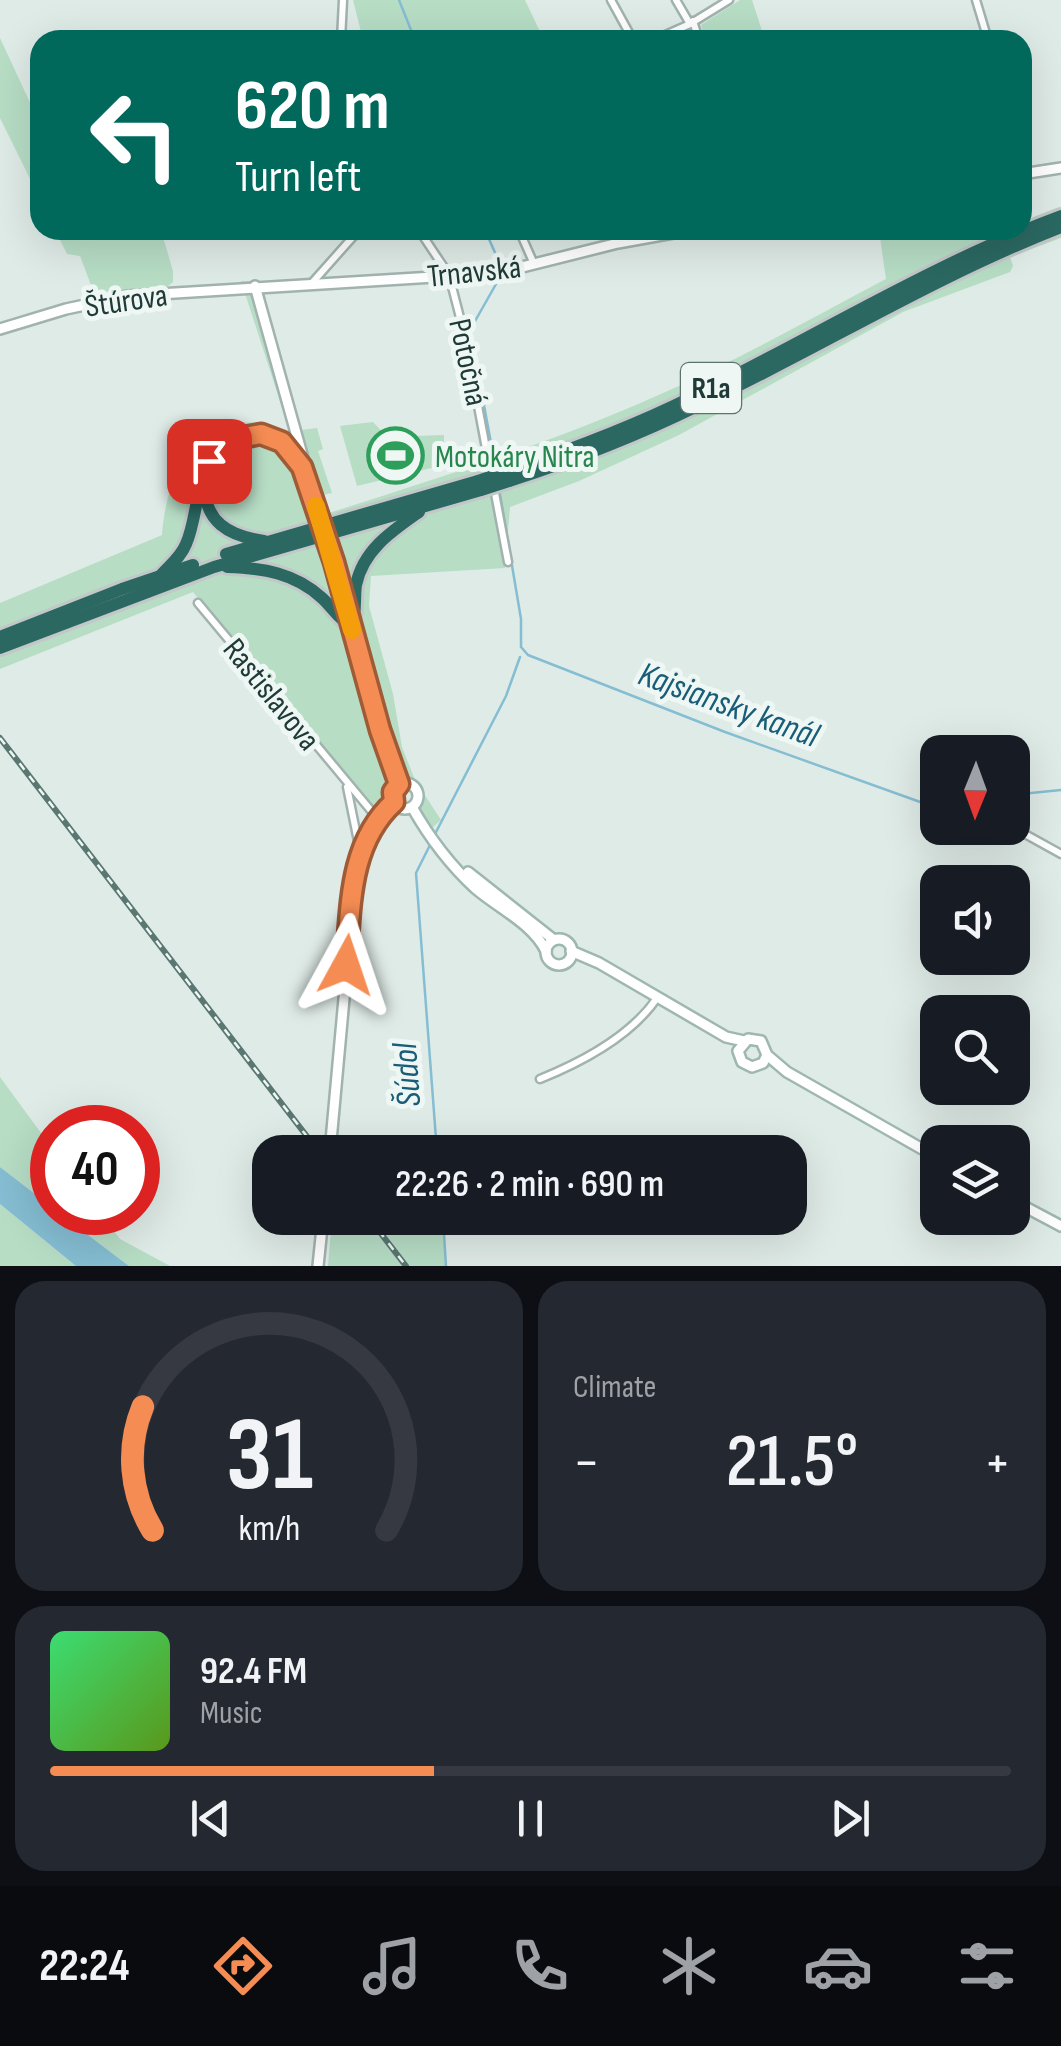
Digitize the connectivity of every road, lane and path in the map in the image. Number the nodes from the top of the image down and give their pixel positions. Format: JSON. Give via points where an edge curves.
{"nodes":[{"id":1,"x":343,"y":0,"type":"edge"},
{"id":2,"x":611,"y":0,"type":"edge"},
{"id":3,"x":676,"y":0,"type":"edge"},
{"id":4,"x":729,"y":0,"type":"edge"},
{"id":5,"x":976,"y":0,"type":"edge"},
{"id":6,"x":692,"y":22,"type":"junction"},
{"id":7,"x":342,"y":30,"type":"edge"},
{"id":8,"x":628,"y":30,"type":"edge"},
{"id":9,"x":675,"y":30,"type":"edge"},
{"id":10,"x":695,"y":30,"type":"edge"},
{"id":11,"x":985,"y":30,"type":"edge"},
{"id":12,"x":1061,"y":168,"type":"edge"},
{"id":13,"x":1032,"y":173,"type":"edge"},
{"id":14,"x":1061,"y":216,"type":"edge"},
{"id":15,"x":1061,"y":227,"type":"edge"},
{"id":16,"x":1032,"y":228,"type":"edge"},
{"id":17,"x":350,"y":240,"type":"edge"},
{"id":18,"x":426,"y":240,"type":"edge"},
{"id":19,"x":523,"y":240,"type":"edge"},
{"id":20,"x":635,"y":240,"type":"edge"},
{"id":21,"x":1002,"y":240,"type":"edge"},
{"id":22,"x":1031,"y":240,"type":"edge"},
{"id":23,"x":1032,"y":240,"type":"edge"},
{"id":24,"x":534,"y":264,"type":"junction"},
{"id":25,"x":449,"y":275,"type":"junction"},
{"id":26,"x":312,"y":284,"type":"junction"},
{"id":27,"x":255,"y":286,"type":"junction"},
{"id":28,"x":0,"y":329,"type":"edge"},
{"id":29,"x":294,"y":445,"type":"junction"},
{"id":30,"x":508,"y":476,"type":"junction"},
{"id":31,"x":480,"y":485,"type":"junction"},
{"id":32,"x":427,"y":506,"type":"junction"},
{"id":33,"x":266,"y":541,"type":"junction"},
{"id":34,"x":508,"y":562,"type":"dead end"},
{"id":35,"x":214,"y":566,"type":"junction"},
{"id":36,"x":159,"y":576,"type":"junction"},
{"id":37,"x":198,"y":603,"type":"dead end"},
{"id":38,"x":350,"y":626,"type":"junction"},
{"id":39,"x":0,"y":638,"type":"edge"},
{"id":40,"x":0,"y":648,"type":"edge"},
{"id":41,"x":393,"y":771,"type":"junction"},
{"id":42,"x":399,"y":784,"type":"junction"},
{"id":43,"x":347,"y":785,"type":"junction"},
{"id":44,"x":390,"y":805,"type":"junction"},
{"id":45,"x":412,"y":807,"type":"junction"},
{"id":46,"x":378,"y":819,"type":"junction"},
{"id":47,"x":1030,"y":837,"type":"edge"},
{"id":48,"x":433,"y":838,"type":"junction"},
{"id":49,"x":360,"y":851,"type":"junction"},
{"id":50,"x":1061,"y":854,"type":"edge"},
{"id":51,"x":554,"y":940,"type":"junction"},
{"id":52,"x":546,"y":951,"type":"junction"},
{"id":53,"x":570,"y":956,"type":"junction"},
{"id":54,"x":657,"y":998,"type":"junction"},
{"id":55,"x":741,"y":1046,"type":"junction"},
{"id":56,"x":767,"y":1055,"type":"junction"},
{"id":57,"x":759,"y":1066,"type":"junction"},
{"id":58,"x":787,"y":1072,"type":"junction"},
{"id":59,"x":540,"y":1079,"type":"dead end"},
{"id":60,"x":331,"y":1135,"type":"edge"},
{"id":61,"x":920,"y":1148,"type":"edge"},
{"id":62,"x":1030,"y":1210,"type":"edge"},
{"id":63,"x":1061,"y":1226,"type":"edge"},
{"id":64,"x":321,"y":1235,"type":"edge"},
{"id":65,"x":318,"y":1266,"type":"edge"}],
"edges":[{"from":1,"to":7,"type":"street"},
{"from":2,"to":8,"type":"street"},
{"from":3,"to":6,"type":"street"},
{"from":4,"to":6,"type":"street"},
{"from":5,"to":11,"type":"street"},
{"from":6,"to":9,"type":"street"},
{"from":6,"to":10,"type":"street"},
{"from":12,"to":13,"type":"main road"},
{"from":14,"to":16,"type":"highway","number":"R1a"},
{"from":15,"to":23,"type":"highway","number":"R1a"},
{"from":17,"to":26,"type":"street"},
{"from":18,"to":25,"type":"street","name":"Potočná"},
{"from":19,"to":24,"type":"street"},
{"from":20,"to":24,"type":"main road","name":"Trnavská"},
{"from":21,"to":30,"type":"highway","number":"R1a","via":[[657,414]]},
{"from":22,"to":30,"type":"highway","number":"R1a","via":[[930,284],[687,411],[569,461]]},
{"from":24,"to":25,"type":"main road","name":"Trnavská"},
{"from":25,"to":26,"type":"main road","name":"Trnavská"},
{"from":25,"to":34,"type":"street","name":"Potočná"},
{"from":26,"to":27,"type":"main road","name":"Trnavská"},
{"from":27,"to":28,"type":"main road","name":"Štúrova","via":[[110,299]]},
{"from":27,"to":29,"type":"main road"},
{"from":29,"to":33,"type":"highway","via":[[236,442],[215,460],[206,480],[206,501],[218,524]]},
{"from":29,"to":36,"type":"highway","via":[[261,434],[220,448],[201,478],[187,542]]},
{"from":29,"to":38,"type":"main road","bridge":true},
{"from":30,"to":31,"type":"highway","number":"R1a","bridge":true},
{"from":31,"to":32,"type":"highway","number":"R1a"},
{"from":31,"to":33,"type":"highway","number":"R1a"},
{"from":32,"to":35,"type":"highway","number":"R1a"},
{"from":32,"to":38,"type":"highway","via":[[369,555]]},
{"from":33,"to":36,"type":"highway","number":"R1a"},
{"from":35,"to":38,"type":"highway","via":[[288,576]]},
{"from":35,"to":40,"type":"highway","number":"R1a"},
{"from":36,"to":39,"type":"highway","number":"R1a"},
{"from":37,"to":43,"type":"street","name":"Rastislavova"},
{"from":38,"to":41,"type":"main road"},
{"from":41,"to":42,"type":"main road"},
{"from":41,"to":44,"type":"main road"},
{"from":42,"to":44,"type":"main road"},
{"from":42,"to":45,"type":"main road","via":[[416,788]]},
{"from":43,"to":46,"type":"street","name":"Rastislavova"},
{"from":43,"to":49,"type":"street","name":"Rastislavova"},
{"from":44,"to":45,"type":"main road"},
{"from":44,"to":46,"type":"main road"},
{"from":45,"to":48,"type":"main road"},
{"from":46,"to":49,"type":"main road"},
{"from":47,"to":50,"type":"street"},
{"from":48,"to":51,"type":"main road"},
{"from":48,"to":52,"type":"main road","via":[[454,867]]},
{"from":49,"to":60,"type":"main road"},
{"from":51,"to":52,"type":"main road"},
{"from":51,"to":53,"type":"main road","via":[[566,942]]},
{"from":52,"to":53,"type":"main road","via":[[556,964]]},
{"from":53,"to":54,"type":"main road","via":[[599,964]]},
{"from":54,"to":55,"type":"main road"},
{"from":54,"to":59,"type":"street","via":[[639,1020],[573,1066]]},
{"from":55,"to":56,"type":"main road","via":[[755,1038]]},
{"from":55,"to":57,"type":"main road","via":[[745,1065]]},
{"from":56,"to":57,"type":"main road"},
{"from":56,"to":58,"type":"main road"},
{"from":57,"to":58,"type":"main road"},
{"from":58,"to":61,"type":"main road"},
{"from":62,"to":63,"type":"main road"},
{"from":64,"to":65,"type":"main road"}]}
